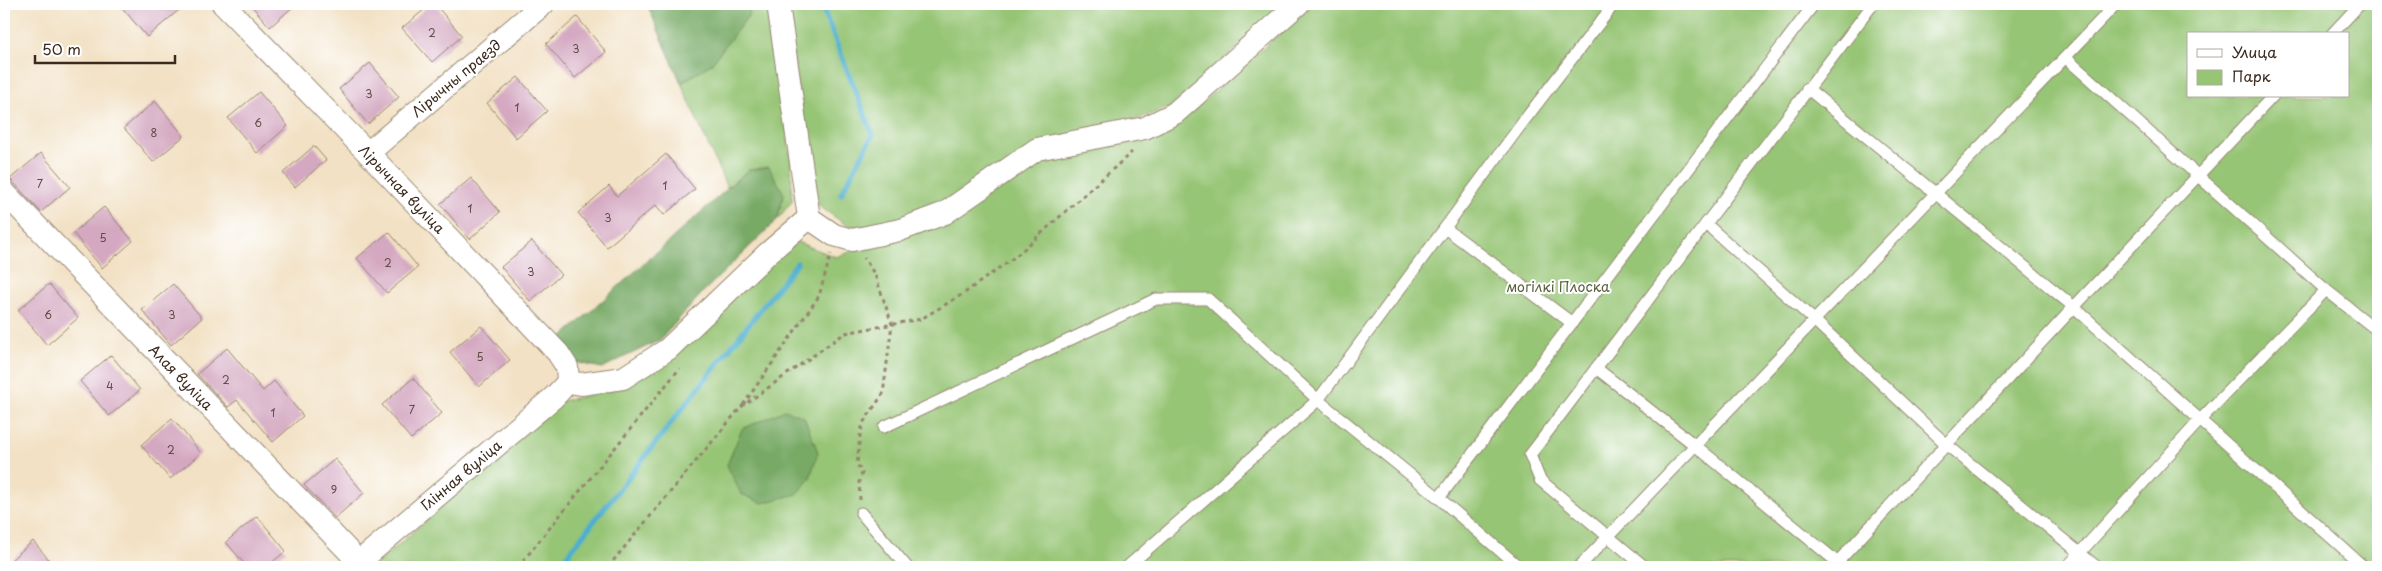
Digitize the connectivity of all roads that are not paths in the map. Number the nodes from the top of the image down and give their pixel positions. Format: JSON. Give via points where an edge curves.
{"nodes":[{"id":1,"x":223,"y":4,"type":"edge"},
{"id":2,"x":543,"y":4,"type":"edge"},
{"id":3,"x":778,"y":4,"type":"edge"},
{"id":4,"x":1298,"y":4,"type":"edge"},
{"id":5,"x":1614,"y":4,"type":"edge"},
{"id":6,"x":1814,"y":4,"type":"edge"},
{"id":7,"x":1872,"y":4,"type":"edge"},
{"id":8,"x":2116,"y":4,"type":"edge"},
{"id":9,"x":2360,"y":4,"type":"edge"},
{"id":10,"x":2334,"y":32,"type":"edge"},
{"id":11,"x":2066,"y":58,"type":"junction"},
{"id":12,"x":1807,"y":88,"type":"junction"},
{"id":13,"x":2271,"y":98,"type":"edge"},
{"id":14,"x":368,"y":153,"type":"junction"},
{"id":15,"x":2198,"y":176,"type":"junction"},
{"id":16,"x":4,"y":192,"type":"edge"},
{"id":17,"x":1936,"y":192,"type":"junction"},
{"id":18,"x":809,"y":218,"type":"junction"},
{"id":19,"x":1706,"y":224,"type":"junction"},
{"id":20,"x":1445,"y":228,"type":"junction"},
{"id":21,"x":2326,"y":290,"type":"junction"},
{"id":22,"x":2074,"y":307,"type":"junction"},
{"id":23,"x":1814,"y":320,"type":"junction"},
{"id":24,"x":1572,"y":323,"type":"junction"},
{"id":25,"x":2378,"y":331,"type":"edge"},
{"id":26,"x":1596,"y":368,"type":"junction"},
{"id":27,"x":568,"y":382,"type":"junction"},
{"id":28,"x":1318,"y":400,"type":"junction"},
{"id":29,"x":2201,"y":419,"type":"junction"},
{"id":30,"x":884,"y":427,"type":"dead end"},
{"id":31,"x":1947,"y":444,"type":"junction"},
{"id":32,"x":1696,"y":446,"type":"junction"},
{"id":33,"x":1439,"y":498,"type":"junction"},
{"id":34,"x":861,"y":513,"type":"dead end"},
{"id":35,"x":1609,"y":535,"type":"junction"},
{"id":36,"x":2081,"y":552,"type":"junction"},
{"id":37,"x":356,"y":564,"type":"edge"},
{"id":38,"x":1838,"y":566,"type":"edge"},
{"id":39,"x":907,"y":567,"type":"edge"},
{"id":40,"x":1127,"y":567,"type":"edge"},
{"id":41,"x":1519,"y":567,"type":"edge"},
{"id":42,"x":1579,"y":567,"type":"edge"},
{"id":43,"x":1645,"y":567,"type":"edge"},
{"id":44,"x":2067,"y":567,"type":"edge"},
{"id":45,"x":2097,"y":567,"type":"edge"},
{"id":46,"x":2364,"y":567,"type":"edge"}],
"edges":[{"from":1,"to":14,"type":"street","name":"Лірычная вуліца"},
{"from":2,"to":14,"type":"street","name":"Лірычны праезд"},
{"from":3,"to":18,"type":"street"},
{"from":4,"to":18,"type":"street","via":[[1175,113],[1145,128],[1037,149],[945,213],[900,230],[843,238]]},
{"from":5,"to":20,"type":"lane"},
{"from":6,"to":24,"type":"lane"},
{"from":7,"to":12,"type":"lane"},
{"from":8,"to":11,"type":"lane"},
{"from":9,"to":10,"type":"lane"},
{"from":11,"to":15,"type":"lane"},
{"from":11,"to":17,"type":"lane"},
{"from":12,"to":17,"type":"lane"},
{"from":12,"to":19,"type":"lane"},
{"from":13,"to":15,"type":"lane"},
{"from":14,"to":27,"type":"street","name":"Лірычная вуліца","via":[[558,353],[567,367]]},
{"from":15,"to":21,"type":"lane"},
{"from":15,"to":22,"type":"lane"},
{"from":16,"to":37,"type":"street","name":"Алая вуліца"},
{"from":17,"to":22,"type":"lane"},
{"from":17,"to":23,"type":"lane"},
{"from":18,"to":27,"type":"street","via":[[668,349],[623,378],[581,384]]},
{"from":19,"to":23,"type":"lane"},
{"from":19,"to":26,"type":"lane"},
{"from":20,"to":24,"type":"lane"},
{"from":20,"to":28,"type":"lane"},
{"from":21,"to":25,"type":"lane"},
{"from":21,"to":29,"type":"lane"},
{"from":22,"to":29,"type":"lane"},
{"from":22,"to":31,"type":"lane"},
{"from":23,"to":31,"type":"lane"},
{"from":23,"to":32,"type":"lane"},
{"from":24,"to":33,"type":"lane"},
{"from":26,"to":32,"type":"lane"},
{"from":26,"to":35,"type":"lane","via":[[1530,455],[1540,480]]},
{"from":27,"to":37,"type":"street","name":"Глінная вуліца"},
{"from":28,"to":30,"type":"lane","via":[[1208,299],[1156,299]]},
{"from":28,"to":33,"type":"lane"},
{"from":28,"to":40,"type":"lane"},
{"from":29,"to":36,"type":"lane"},
{"from":29,"to":46,"type":"lane"},
{"from":31,"to":36,"type":"lane"},
{"from":31,"to":38,"type":"lane"},
{"from":32,"to":35,"type":"lane"},
{"from":32,"to":38,"type":"lane"},
{"from":33,"to":41,"type":"lane"},
{"from":34,"to":39,"type":"lane"},
{"from":35,"to":42,"type":"lane"},
{"from":35,"to":43,"type":"lane"},
{"from":36,"to":44,"type":"lane"},
{"from":36,"to":45,"type":"lane"}]}
